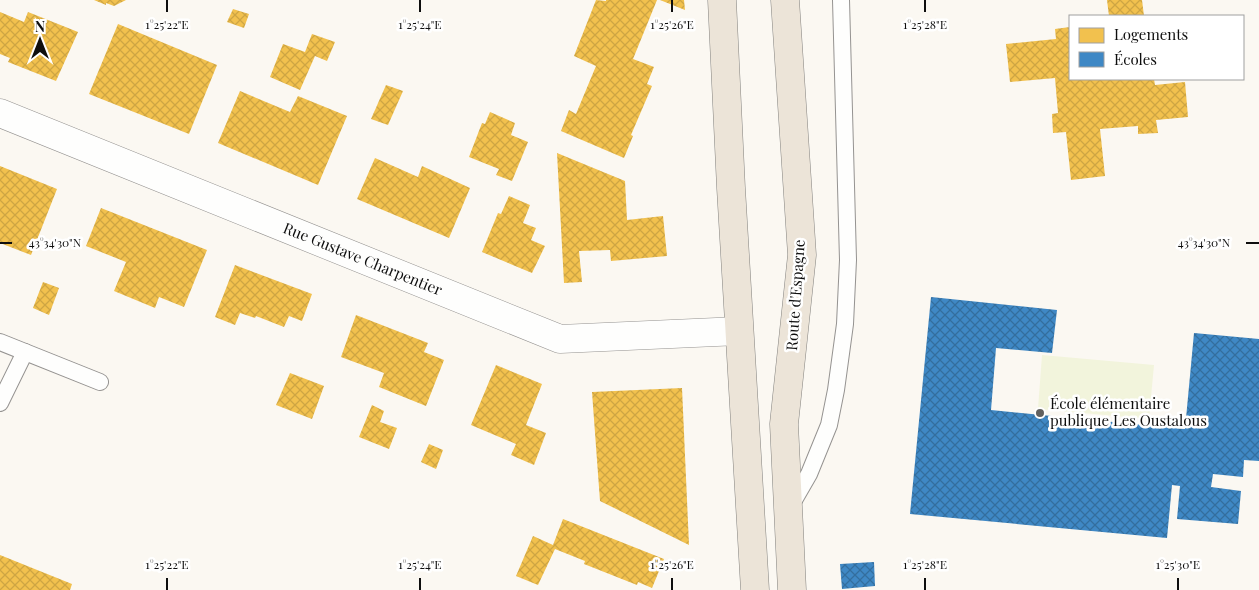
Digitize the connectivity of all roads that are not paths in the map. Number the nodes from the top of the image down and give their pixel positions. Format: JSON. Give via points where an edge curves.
{"nodes":[{"id":1,"x":722,"y":0,"type":"edge"},
{"id":2,"x":785,"y":0,"type":"edge"},
{"id":3,"x":841,"y":0,"type":"edge"},
{"id":4,"x":0,"y":113,"type":"edge"},
{"id":5,"x":739,"y":331,"type":"junction"},
{"id":6,"x":0,"y":342,"type":"edge"},
{"id":7,"x":25,"y":352,"type":"junction"},
{"id":8,"x":100,"y":382,"type":"dead end"},
{"id":9,"x":0,"y":403,"type":"edge"},
{"id":10,"x":788,"y":511,"type":"junction"},
{"id":11,"x":755,"y":590,"type":"edge"},
{"id":12,"x":792,"y":590,"type":"edge"}],
"edges":[{"from":1,"to":5,"type":"main road"},
{"from":2,"to":10,"type":"main road","name":"Route d'Espagne","via":[[802,255],[784,424]]},
{"from":3,"to":10,"type":"lane","via":[[848,260],[845,324],[830,425],[809,474]]},
{"from":4,"to":5,"type":"street","name":"Rue Gustave Charpentier","via":[[560,339]]},
{"from":5,"to":11,"type":"main road"},
{"from":6,"to":7,"type":"lane"},
{"from":7,"to":8,"type":"lane"},
{"from":7,"to":9,"type":"lane"},
{"from":10,"to":12,"type":"main road","name":"Route d'Espagne"}]}
